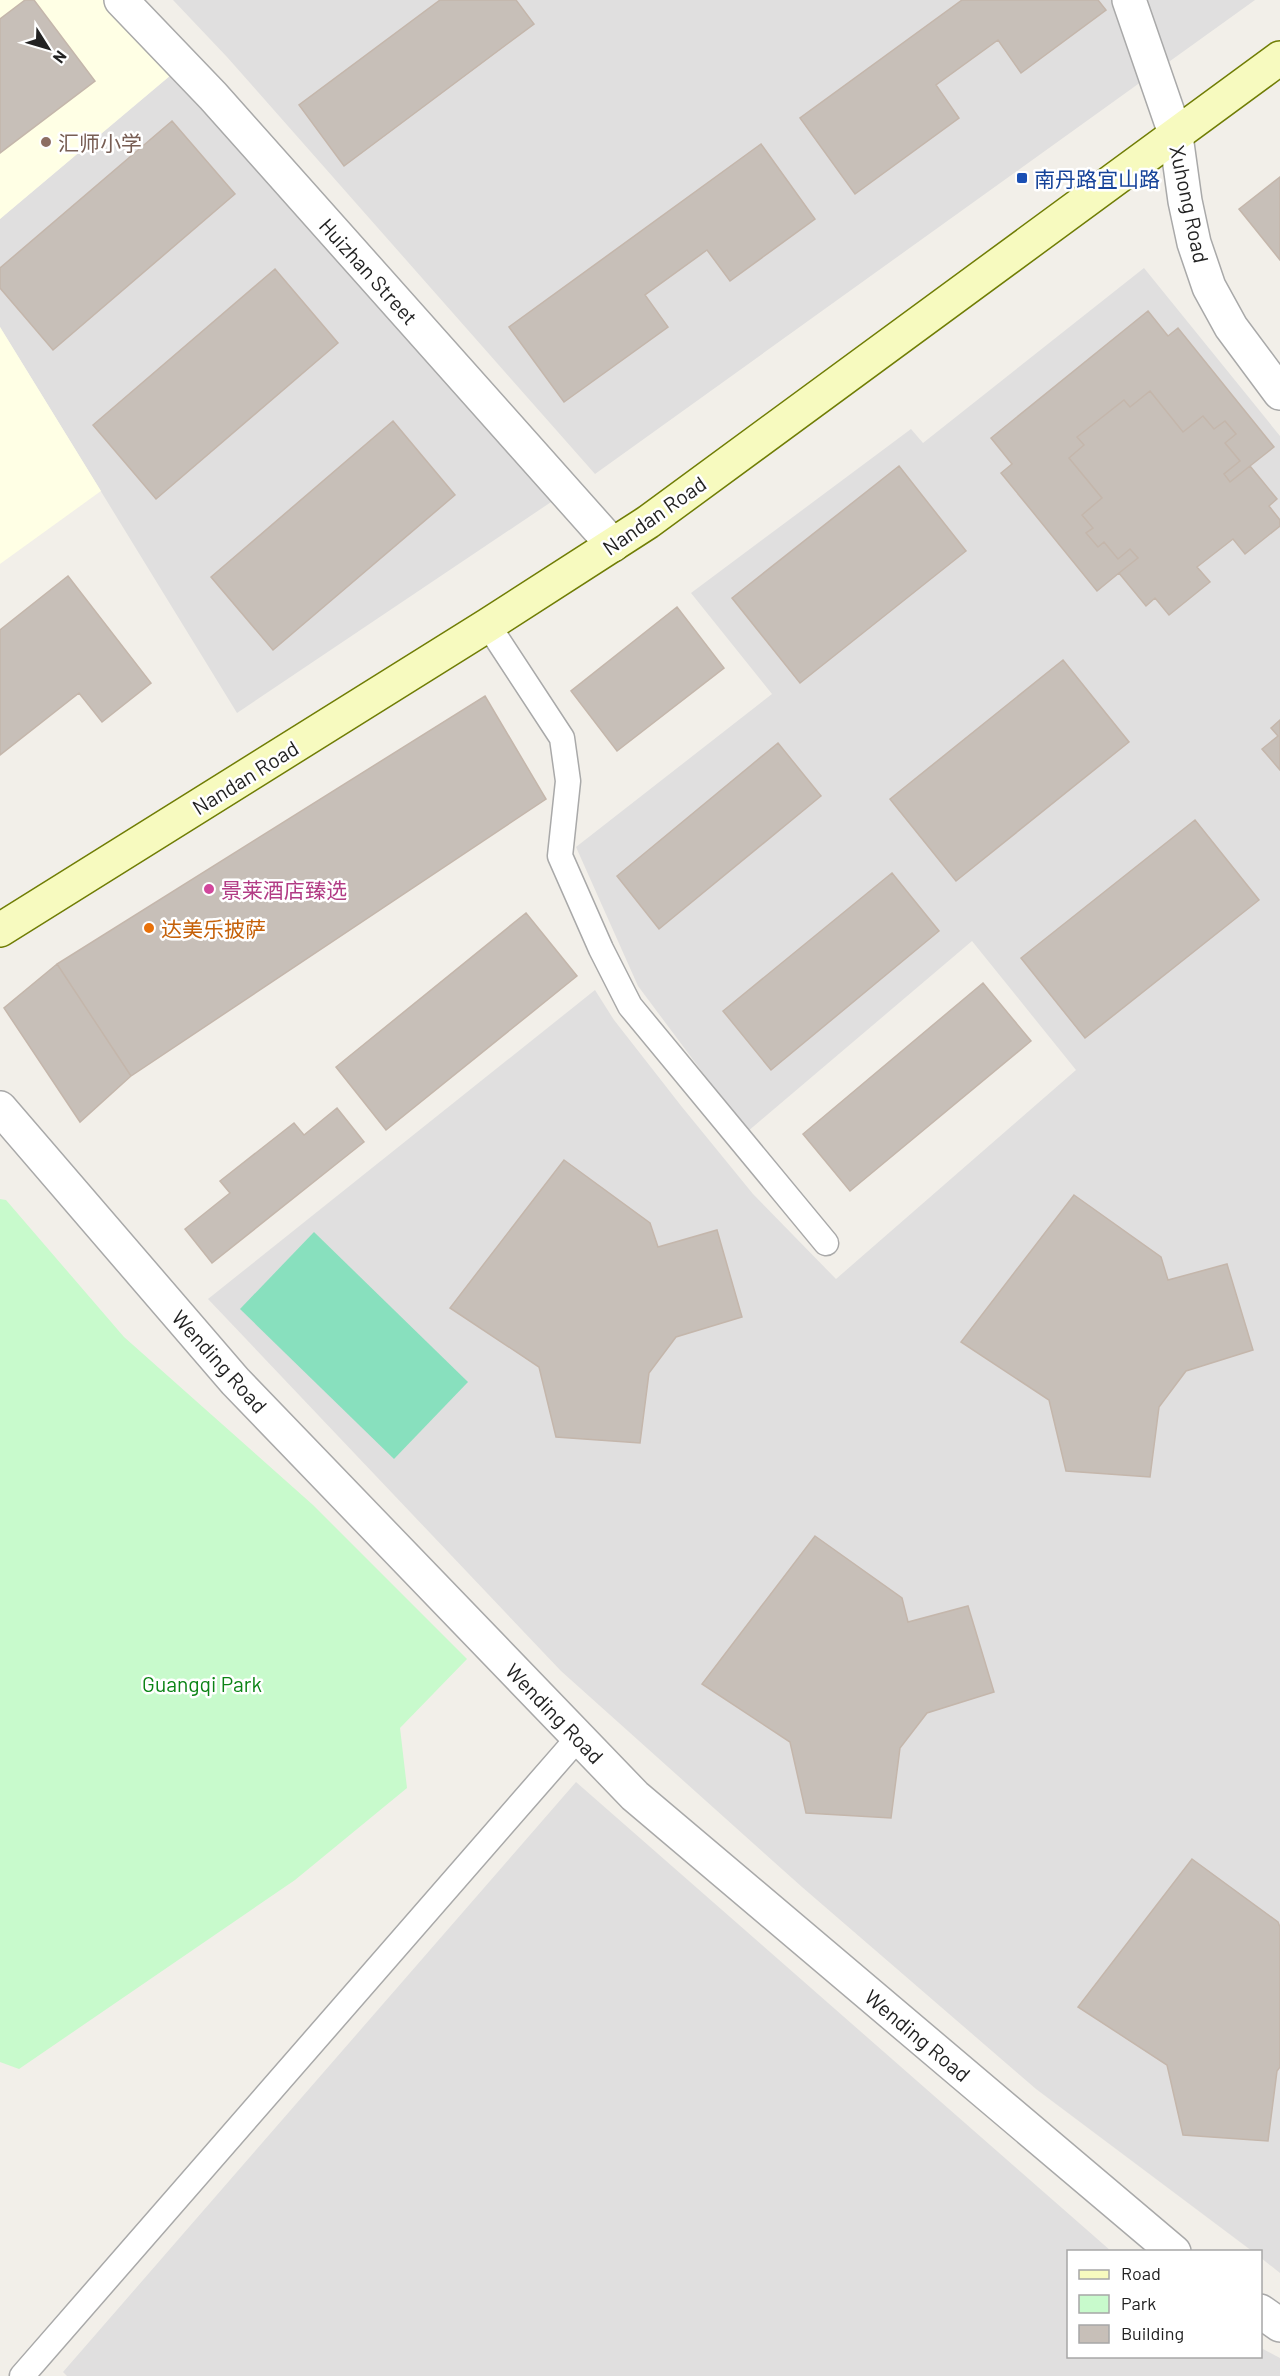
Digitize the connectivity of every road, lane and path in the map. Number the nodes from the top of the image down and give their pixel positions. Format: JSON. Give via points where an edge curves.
{"nodes":[{"id":1,"x":121,"y":0,"type":"edge"},
{"id":2,"x":1129,"y":0,"type":"edge"},
{"id":3,"x":1280,"y":58,"type":"edge"},
{"id":4,"x":1176,"y":136,"type":"junction"},
{"id":5,"x":1280,"y":393,"type":"edge"},
{"id":6,"x":613,"y":545,"type":"junction"},
{"id":7,"x":488,"y":625,"type":"junction"},
{"id":8,"x":0,"y":930,"type":"edge"},
{"id":9,"x":0,"y":1108,"type":"edge"},
{"id":10,"x":826,"y":1242,"type":"dead end"},
{"id":11,"x":578,"y":1738,"type":"junction"},
{"id":12,"x":1172,"y":2250,"type":"edge"},
{"id":13,"x":1262,"y":2312,"type":"edge"},
{"id":14,"x":1280,"y":2325,"type":"edge"},
{"id":15,"x":22,"y":2376,"type":"edge"}],
"edges":[{"from":1,"to":6,"type":"street","name":"Huizhan Street","via":[[213,96]]},
{"from":2,"to":4,"type":"street","name":"Xuhong Road"},
{"from":3,"to":4,"type":"main road","name":"Nandan Road"},
{"from":4,"to":5,"type":"street","name":"Xuhong Road","via":[[1194,243],[1209,287],[1230,327]]},
{"from":4,"to":6,"type":"main road","name":"Nandan Road"},
{"from":6,"to":7,"type":"main road","name":"Nandan Road"},
{"from":7,"to":8,"type":"main road","name":"Nandan Road"},
{"from":7,"to":10,"type":"lane","via":[[562,738],[568,780],[560,856],[630,1006]]},
{"from":9,"to":11,"type":"street","name":"Wending Road","via":[[235,1381]]},
{"from":11,"to":12,"type":"street","name":"Wending Road","via":[[634,1796]]},
{"from":11,"to":15,"type":"lane"},
{"from":13,"to":14,"type":"street"}]}
